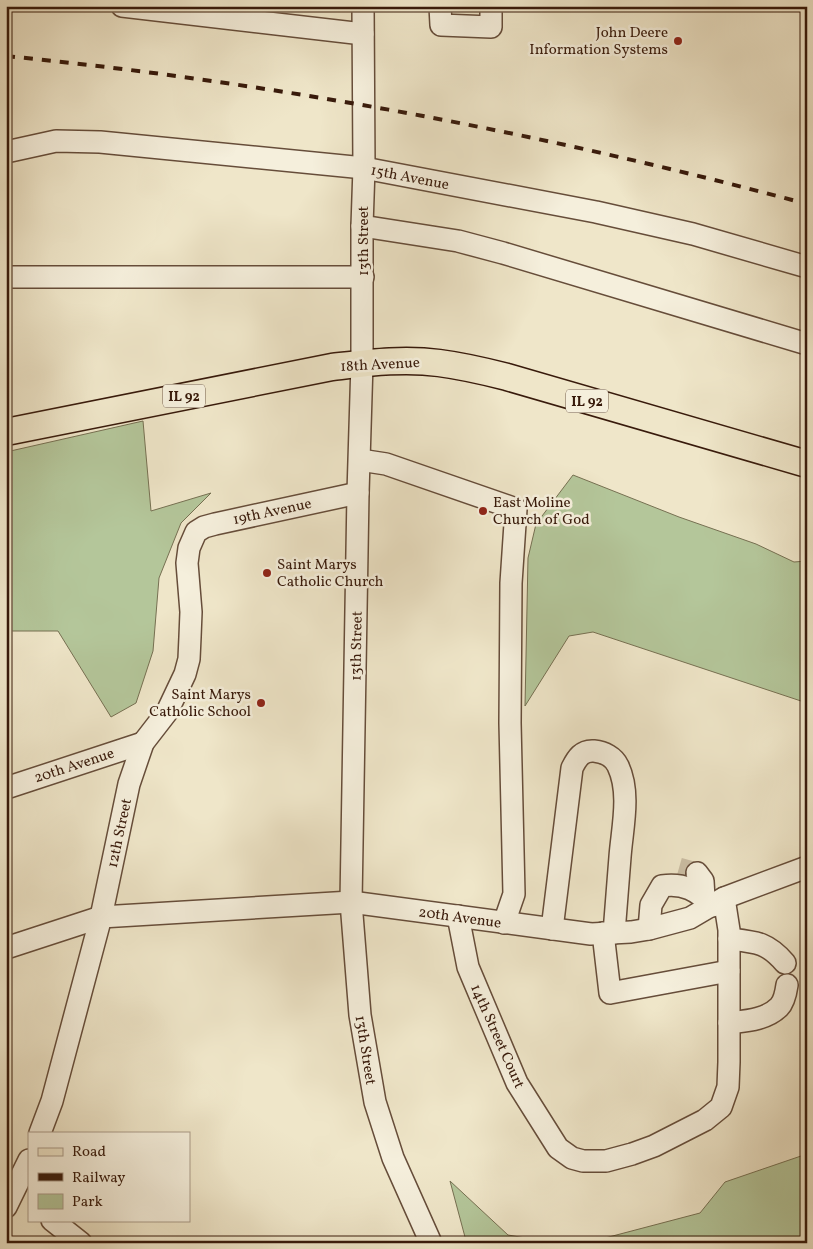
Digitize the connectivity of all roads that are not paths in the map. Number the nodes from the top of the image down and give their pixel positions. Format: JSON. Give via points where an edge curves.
{"nodes":[{"id":1,"x":122,"y":6,"type":"edge"},
{"id":2,"x":363,"y":6,"type":"edge"},
{"id":3,"x":440,"y":6,"type":"edge"},
{"id":4,"x":491,"y":6,"type":"edge"},
{"id":5,"x":363,"y":34,"type":"junction"},
{"id":6,"x":6,"y":152,"type":"edge"},
{"id":7,"x":364,"y":168,"type":"junction"},
{"id":8,"x":362,"y":226,"type":"junction"},
{"id":9,"x":807,"y":267,"type":"edge"},
{"id":10,"x":6,"y":277,"type":"edge"},
{"id":11,"x":363,"y":277,"type":"junction"},
{"id":12,"x":807,"y":344,"type":"edge"},
{"id":13,"x":362,"y":363,"type":"junction"},
{"id":14,"x":6,"y":432,"type":"edge"},
{"id":15,"x":360,"y":460,"type":"junction"},
{"id":16,"x":807,"y":464,"type":"edge"},
{"id":17,"x":358,"y":493,"type":"junction"},
{"id":18,"x":192,"y":539,"type":"joint"},
{"id":19,"x":143,"y":743,"type":"junction"},
{"id":20,"x":6,"y":788,"type":"edge"},
{"id":21,"x":807,"y":867,"type":"edge"},
{"id":22,"x":662,"y":886,"type":"junction"},
{"id":23,"x":713,"y":900,"type":"junction"},
{"id":24,"x":351,"y":902,"type":"junction"},
{"id":25,"x":458,"y":916,"type":"junction"},
{"id":26,"x":101,"y":917,"type":"junction"},
{"id":27,"x":504,"y":923,"type":"junction"},
{"id":28,"x":552,"y":929,"type":"junction"},
{"id":29,"x":649,"y":929,"type":"junction"},
{"id":30,"x":608,"y":933,"type":"junction"},
{"id":31,"x":729,"y":939,"type":"junction"},
{"id":32,"x":6,"y":948,"type":"edge"},
{"id":33,"x":785,"y":963,"type":"dead end"},
{"id":34,"x":729,"y":971,"type":"junction"},
{"id":35,"x":787,"y":984,"type":"dead end"},
{"id":36,"x":729,"y":1023,"type":"junction"},
{"id":37,"x":40,"y":1132,"type":"edge"},
{"id":38,"x":28,"y":1163,"type":"edge"},
{"id":39,"x":16,"y":1200,"type":"edge"},
{"id":40,"x":55,"y":1222,"type":"edge"},
{"id":41,"x":81,"y":1243,"type":"edge"},
{"id":42,"x":431,"y":1243,"type":"edge"}],
"edges":[{"from":1,"to":5,"type":"street"},
{"from":2,"to":5,"type":"street","name":"13th Street"},
{"from":3,"to":4,"type":"street","via":[[441,25],[491,27]]},
{"from":5,"to":7,"type":"street","name":"13th Street"},
{"from":6,"to":7,"type":"street","name":"15th Avenue","via":[[56,141],[100,142]]},
{"from":7,"to":8,"type":"street","name":"13th Street"},
{"from":7,"to":9,"type":"street","name":"15th Avenue","via":[[596,212],[693,234]]},
{"from":8,"to":11,"type":"street","name":"13th Street"},
{"from":8,"to":12,"type":"street","via":[[458,241]]},
{"from":10,"to":11,"type":"street"},
{"from":11,"to":13,"type":"street","name":"13th Street"},
{"from":13,"to":14,"type":"main road","name":"18th Avenue","number":"IL 92"},
{"from":13,"to":15,"type":"street","name":"13th Street"},
{"from":13,"to":16,"type":"main road","name":"18th Avenue","number":"IL 92","via":[[438,362],[468,368]]},
{"from":15,"to":17,"type":"street","name":"13th Street"},
{"from":15,"to":27,"type":"street","via":[[386,464],[516,509],[510,723],[514,894]]},
{"from":17,"to":18,"type":"street","name":"19th Avenue","via":[[204,527]]},
{"from":17,"to":24,"type":"street","name":"13th Street"},
{"from":18,"to":19,"type":"street","name":"12th Street","via":[[187,563],[191,621],[186,674],[167,712]]},
{"from":19,"to":20,"type":"street","name":"20th Avenue"},
{"from":19,"to":26,"type":"street","name":"12th Street","via":[[129,784]]},
{"from":21,"to":23,"type":"street","name":"20th Avenue"},
{"from":22,"to":23,"type":"street","via":[[677,884]]},
{"from":22,"to":23,"type":"street","name":"14th Street Court","via":[[670,875],[688,871],[703,881]]},
{"from":22,"to":29,"type":"street","via":[[651,905]]},
{"from":23,"to":29,"type":"street","name":"20th Avenue","via":[[690,918]]},
{"from":23,"to":31,"type":"street","name":"14th Street Court"},
{"from":24,"to":25,"type":"street","name":"20th Avenue"},
{"from":24,"to":26,"type":"street","name":"20th Avenue"},
{"from":24,"to":42,"type":"street","name":"13th Street","via":[[360,1015],[375,1102],[393,1158]]},
{"from":25,"to":27,"type":"street","name":"20th Avenue"},
{"from":25,"to":36,"type":"street","name":"14th Street Court","via":[[468,967],[517,1083],[558,1148],[572,1158],[606,1161],[632,1154],[705,1120],[721,1107],[728,1087]]},
{"from":26,"to":32,"type":"street","name":"20th Avenue"},
{"from":26,"to":37,"type":"street","name":"12th Street","via":[[52,1101]]},
{"from":27,"to":28,"type":"street","name":"20th Avenue"},
{"from":28,"to":30,"type":"street","name":"20th Avenue"},
{"from":28,"to":30,"type":"street","via":[[572,768],[582,753],[591,751],[610,756],[618,765],[623,783],[624,810]]},
{"from":29,"to":30,"type":"street","name":"20th Avenue"},
{"from":30,"to":34,"type":"street","via":[[610,993]]},
{"from":31,"to":33,"type":"street","via":[[765,945]]},
{"from":31,"to":34,"type":"street","name":"14th Street Court"},
{"from":34,"to":36,"type":"street","name":"14th Street Court"},
{"from":35,"to":36,"type":"street","via":[[779,1007],[761,1018]]},
{"from":38,"to":39,"type":"street"},
{"from":40,"to":41,"type":"street"}]}
